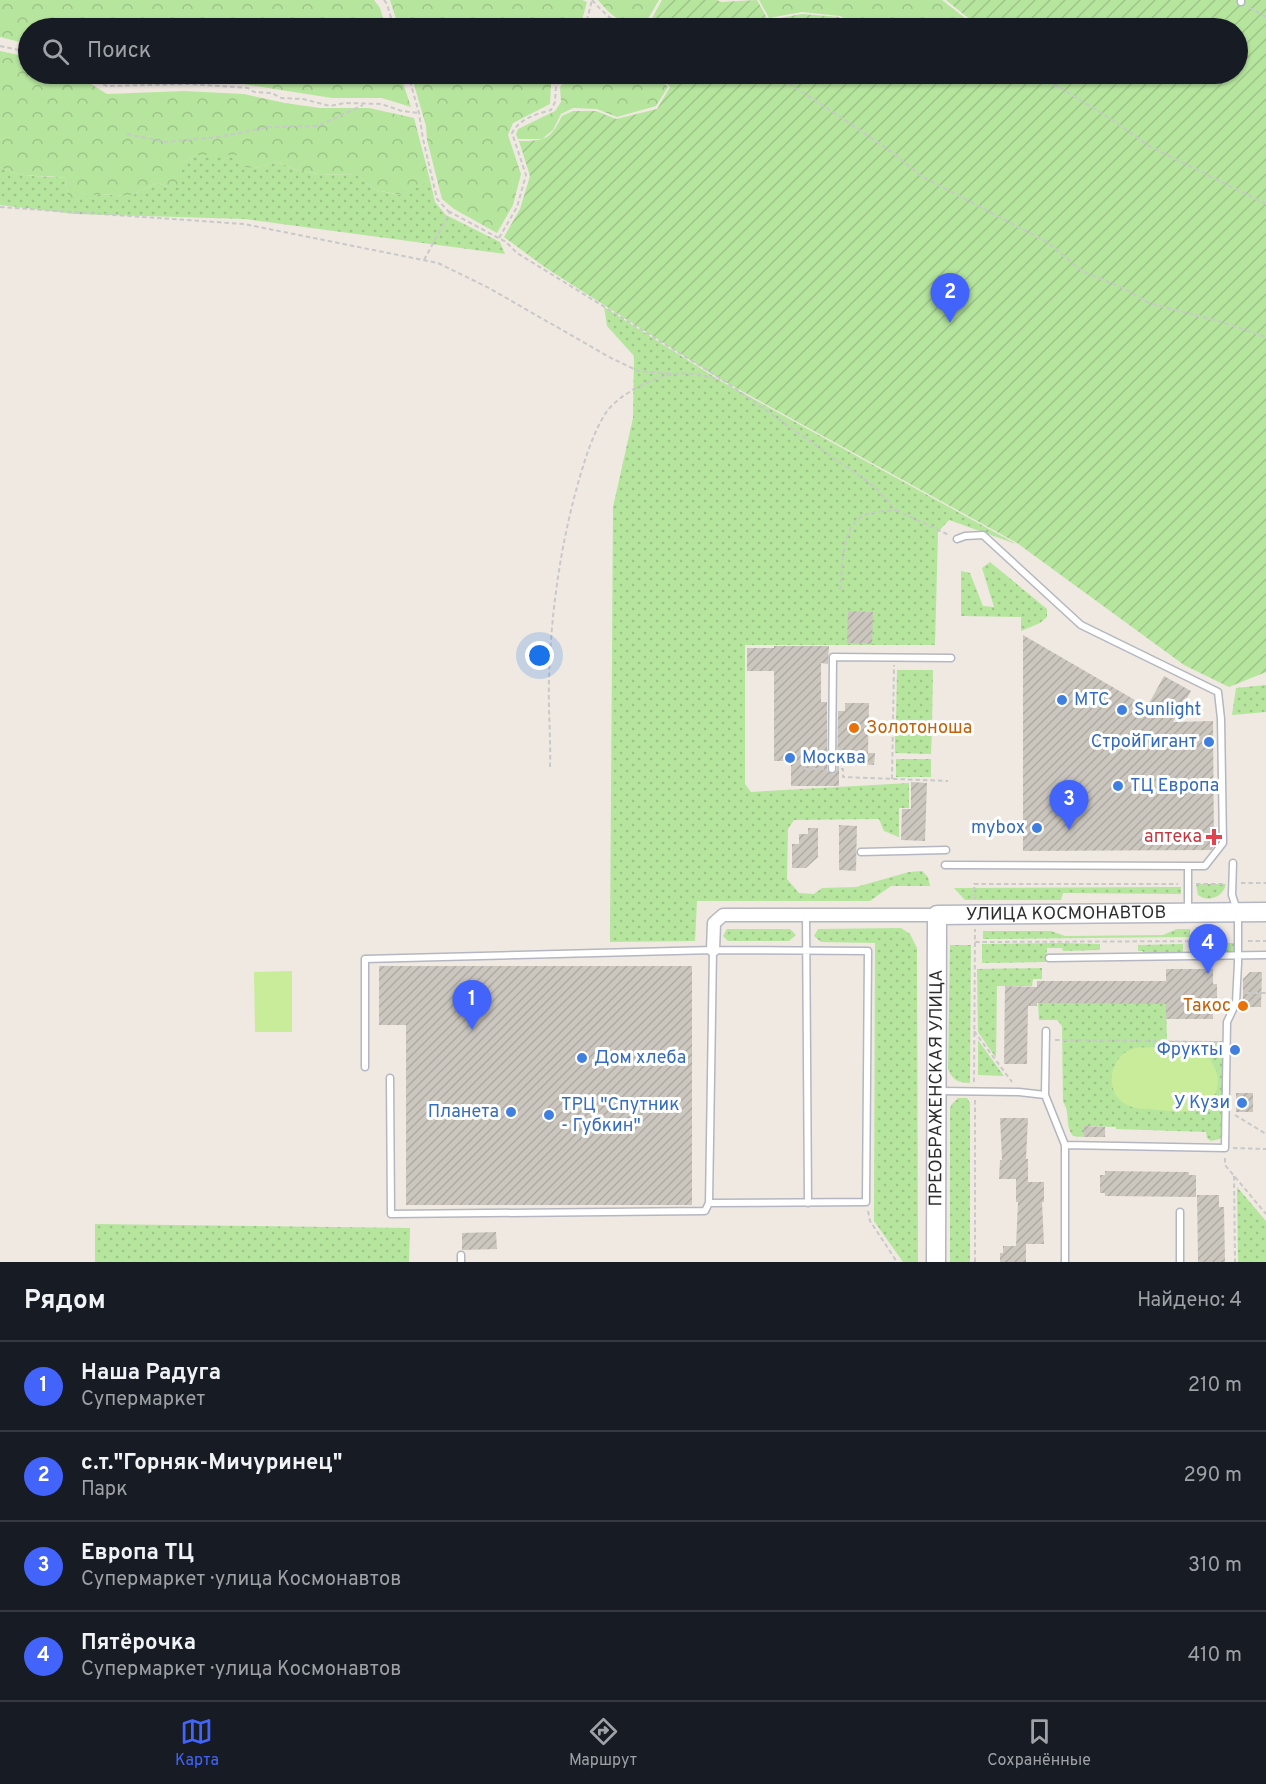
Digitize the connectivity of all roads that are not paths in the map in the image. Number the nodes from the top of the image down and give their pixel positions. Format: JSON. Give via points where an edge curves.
{"nodes":[{"id":1,"x":957,"y":539,"type":"road end"},
{"id":2,"x":951,"y":658,"type":"dead end"},
{"id":3,"x":832,"y":769,"type":"road end"},
{"id":4,"x":946,"y":850,"type":"dead end"},
{"id":5,"x":861,"y":852,"type":"dead end"},
{"id":6,"x":1233,"y":863,"type":"dead end"},
{"id":7,"x":945,"y":865,"type":"dead end"},
{"id":8,"x":1188,"y":866,"type":"junction"},
{"id":9,"x":1266,"y":912,"type":"edge"},
{"id":10,"x":1188,"y":913,"type":"junction"},
{"id":11,"x":1238,"y":913,"type":"junction"},
{"id":12,"x":806,"y":914,"type":"junction"},
{"id":13,"x":938,"y":915,"type":"junction"},
{"id":14,"x":713,"y":950,"type":"junction"},
{"id":15,"x":805,"y":950,"type":"junction"},
{"id":16,"x":1238,"y":955,"type":"junction"},
{"id":17,"x":1266,"y":955,"type":"edge"},
{"id":18,"x":1049,"y":958,"type":"dead end"},
{"id":19,"x":1046,"y":1031,"type":"dead end"},
{"id":20,"x":364,"y":1067,"type":"dead end"},
{"id":21,"x":390,"y":1078,"type":"dead end"},
{"id":22,"x":936,"y":1091,"type":"junction"},
{"id":23,"x":1046,"y":1095,"type":"junction"},
{"id":24,"x":1065,"y":1145,"type":"junction"},
{"id":25,"x":710,"y":1203,"type":"junction"},
{"id":26,"x":808,"y":1203,"type":"junction"},
{"id":27,"x":1180,"y":1212,"type":"dead end"},
{"id":28,"x":936,"y":1262,"type":"edge"},
{"id":29,"x":1065,"y":1262,"type":"edge"},
{"id":30,"x":1180,"y":1262,"type":"edge"}],
"edges":[{"from":1,"to":8,"type":"lane","via":[[983,535],[1081,625],[1218,692],[1223,843],[1205,866]]},
{"from":2,"to":3,"type":"lane","via":[[833,657]]},
{"from":4,"to":5,"type":"lane"},
{"from":6,"to":11,"type":"lane","via":[[1232,895]]},
{"from":7,"to":8,"type":"lane"},
{"from":8,"to":10,"type":"lane"},
{"from":9,"to":11,"type":"main road","name":"УЛИЦА КОСМОНАВТОВ"},
{"from":10,"to":11,"type":"main road","name":"УЛИЦА КОСМОНАВТОВ"},
{"from":10,"to":13,"type":"main road","name":"УЛИЦА КОСМОНАВТОВ"},
{"from":11,"to":16,"type":"lane"},
{"from":12,"to":13,"type":"street"},
{"from":12,"to":14,"type":"street","via":[[723,915],[714,922]]},
{"from":12,"to":15,"type":"lane"},
{"from":13,"to":22,"type":"main road","name":"ПРЕОБРАЖЕНСКАЯ УЛИЦА"},
{"from":14,"to":15,"type":"lane"},
{"from":14,"to":20,"type":"lane","via":[[365,959]]},
{"from":14,"to":25,"type":"lane"},
{"from":15,"to":26,"type":"lane"},
{"from":15,"to":26,"type":"lane","via":[[868,951],[866,1202]]},
{"from":16,"to":17,"type":"lane"},
{"from":16,"to":18,"type":"lane"},
{"from":16,"to":24,"type":"lane","via":[[1236,1003],[1227,1022],[1225,1148]]},
{"from":19,"to":23,"type":"lane"},
{"from":21,"to":25,"type":"lane","via":[[391,1214],[705,1211]]},
{"from":22,"to":23,"type":"lane"},
{"from":22,"to":28,"type":"main road","name":"ПРЕОБРАЖЕНСКАЯ УЛИЦА"},
{"from":23,"to":24,"type":"lane"},
{"from":24,"to":29,"type":"lane"},
{"from":25,"to":26,"type":"lane"},
{"from":27,"to":30,"type":"lane"}]}
